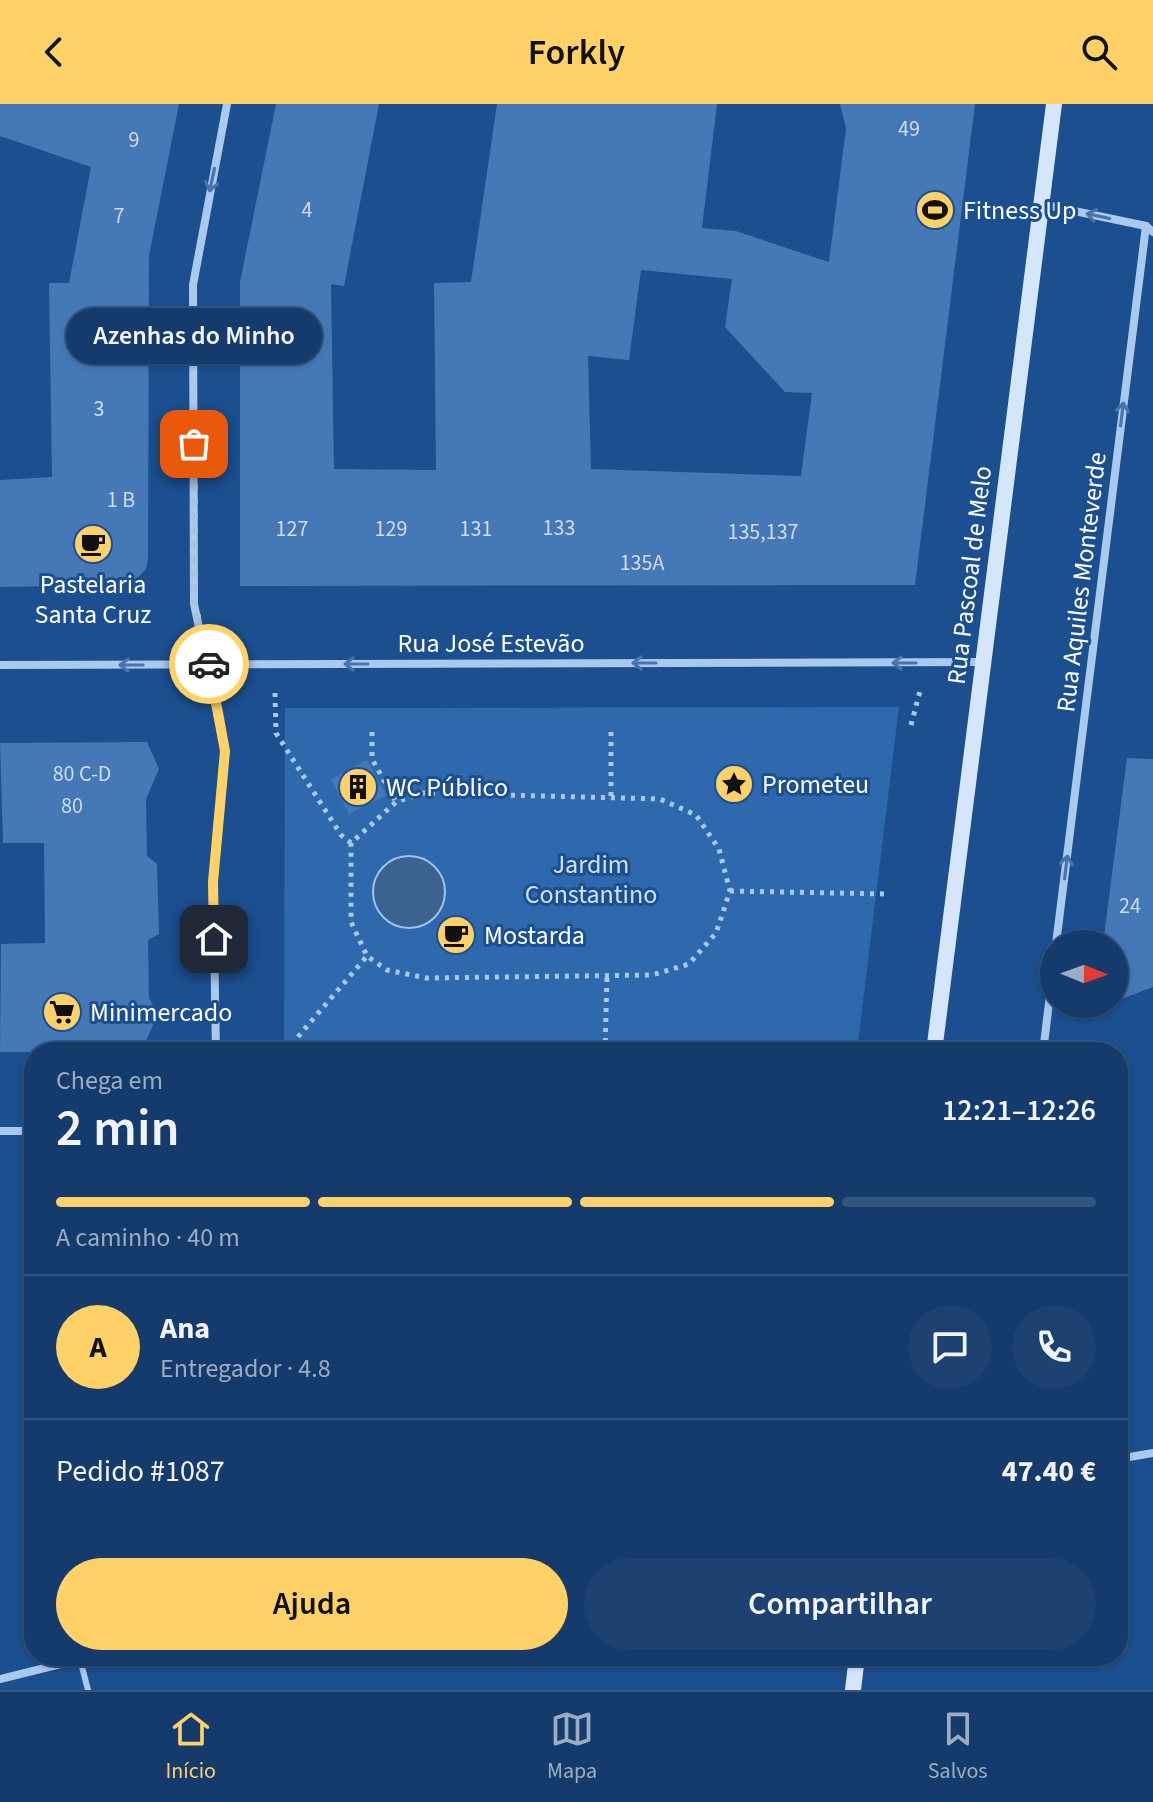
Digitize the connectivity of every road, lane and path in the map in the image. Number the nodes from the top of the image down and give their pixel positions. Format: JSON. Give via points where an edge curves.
{"nodes":[{"id":1,"x":227,"y":104,"type":"edge"},
{"id":2,"x":1054,"y":104,"type":"edge"},
{"id":3,"x":1041,"y":204,"type":"junction"},
{"id":4,"x":1149,"y":229,"type":"edge"},
{"id":5,"x":982,"y":662,"type":"junction"},
{"id":6,"x":209,"y":664,"type":"junction"},
{"id":7,"x":0,"y":665,"type":"edge"},
{"id":8,"x":611,"y":729,"type":"dead end"},
{"id":9,"x":372,"y":732,"type":"dead end"},
{"id":10,"x":276,"y":733,"type":"dead end"},
{"id":11,"x":611,"y":797,"type":"junction"},
{"id":12,"x":396,"y":802,"type":"junction"},
{"id":13,"x":351,"y":843,"type":"junction"},
{"id":14,"x":730,"y":891,"type":"junction"},
{"id":15,"x":889,"y":894,"type":"dead end"},
{"id":16,"x":1058,"y":930,"type":"edge"},
{"id":17,"x":367,"y":956,"type":"junction"},
{"id":18,"x":607,"y":975,"type":"junction"},
{"id":19,"x":1047,"y":1018,"type":"edge"},
{"id":20,"x":216,"y":1042,"type":"edge"},
{"id":21,"x":294,"y":1042,"type":"edge"},
{"id":22,"x":605,"y":1042,"type":"edge"},
{"id":23,"x":935,"y":1042,"type":"edge"},
{"id":24,"x":1044,"y":1042,"type":"edge"},
{"id":25,"x":0,"y":1131,"type":"edge"},
{"id":26,"x":24,"y":1131,"type":"edge"},
{"id":27,"x":1153,"y":1453,"type":"edge"},
{"id":28,"x":1128,"y":1457,"type":"edge"},
{"id":29,"x":52,"y":1666,"type":"edge"},
{"id":30,"x":82,"y":1666,"type":"edge"},
{"id":31,"x":856,"y":1666,"type":"edge"},
{"id":32,"x":0,"y":1679,"type":"edge"},
{"id":33,"x":88,"y":1690,"type":"edge"},
{"id":34,"x":853,"y":1690,"type":"edge"}],
"edges":[{"from":1,"to":6,"type":"street","one_way":true,"via":[[193,285],[194,604]]},
{"from":2,"to":3,"type":"street","name":"Rua Pascoal de Melo"},
{"from":4,"to":3,"type":"street","one_way":true},
{"from":3,"to":5,"type":"street","name":"Rua Pascoal de Melo"},
{"from":16,"to":4,"type":"street","name":"Rua Aquiles Monteverde","one_way":true},
{"from":5,"to":6,"type":"street","name":"Rua José Estevão","one_way":true},
{"from":5,"to":23,"type":"street","name":"Rua Pascoal de Melo"},
{"from":6,"to":7,"type":"street","name":"Rua José Estevão","one_way":true},
{"from":6,"to":20,"type":"street","via":[[225,751],[213,882]]},
{"from":8,"to":11,"type":"path"},
{"from":9,"to":12,"type":"path","via":[[372,759]]},
{"from":10,"to":13,"type":"path"},
{"from":11,"to":12,"type":"path","via":[[421,793]]},
{"from":11,"to":14,"type":"path","via":[[660,799],[696,815],[719,849]]},
{"from":12,"to":13,"type":"path"},
{"from":13,"to":17,"type":"path","via":[[351,922]]},
{"from":14,"to":15,"type":"path"},
{"from":14,"to":18,"type":"path","via":[[716,933],[689,964],[652,975]]},
{"from":17,"to":18,"type":"path","via":[[387,970],[426,978]]},
{"from":17,"to":21,"type":"path"},
{"from":18,"to":22,"type":"path"},
{"from":19,"to":24,"type":"street"},
{"from":25,"to":26,"type":"street"},
{"from":27,"to":28,"type":"street"},
{"from":29,"to":32,"type":"street"},
{"from":30,"to":33,"type":"lane"},
{"from":31,"to":34,"type":"street"}]}
